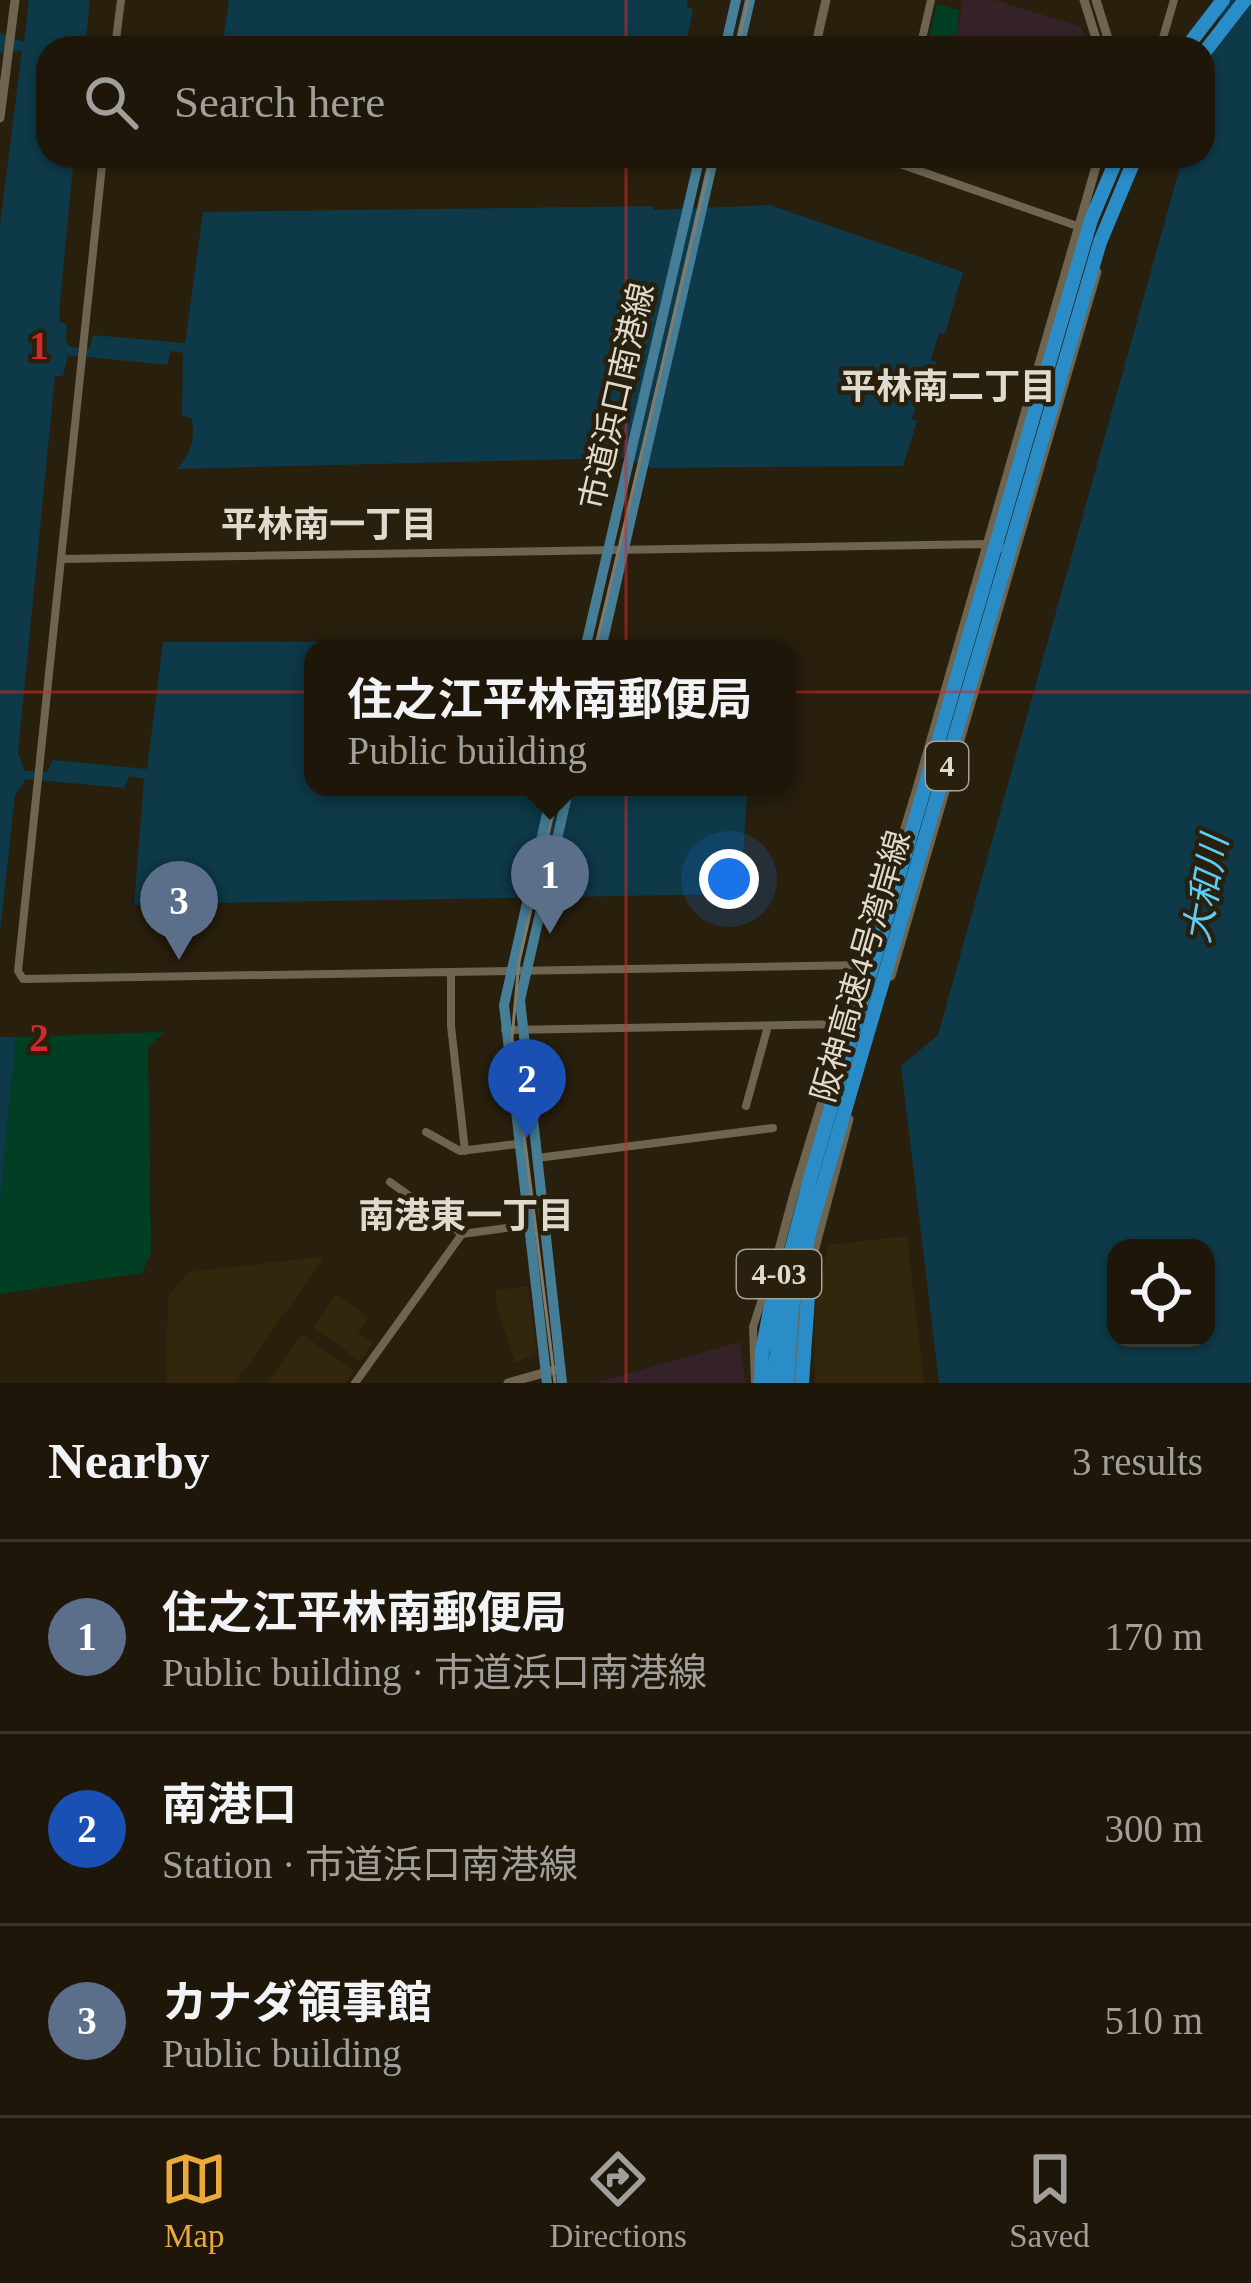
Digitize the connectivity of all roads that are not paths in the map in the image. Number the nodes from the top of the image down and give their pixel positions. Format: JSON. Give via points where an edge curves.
{"nodes":[{"id":1,"x":15,"y":0,"type":"edge"},
{"id":2,"x":121,"y":0,"type":"edge"},
{"id":3,"x":736,"y":0,"type":"edge"},
{"id":4,"x":749,"y":0,"type":"edge"},
{"id":5,"x":826,"y":0,"type":"edge"},
{"id":6,"x":931,"y":0,"type":"edge"},
{"id":7,"x":1084,"y":0,"type":"edge"},
{"id":8,"x":1096,"y":0,"type":"edge"},
{"id":9,"x":1174,"y":0,"type":"edge"},
{"id":10,"x":1223,"y":0,"type":"edge"},
{"id":11,"x":1245,"y":0,"type":"edge"},
{"id":12,"x":116,"y":36,"type":"edge"},
{"id":13,"x":728,"y":36,"type":"edge"},
{"id":14,"x":742,"y":36,"type":"edge"},
{"id":15,"x":818,"y":36,"type":"edge"},
{"id":16,"x":923,"y":36,"type":"edge"},
{"id":17,"x":1095,"y":36,"type":"edge"},
{"id":18,"x":1107,"y":36,"type":"edge"},
{"id":19,"x":1164,"y":36,"type":"edge"},
{"id":20,"x":1195,"y":36,"type":"edge"},
{"id":21,"x":1215,"y":39,"type":"edge"},
{"id":22,"x":0,"y":118,"type":"edge"},
{"id":23,"x":102,"y":168,"type":"edge"},
{"id":24,"x":697,"y":168,"type":"edge"},
{"id":25,"x":711,"y":168,"type":"edge"},
{"id":26,"x":913,"y":168,"type":"edge"},
{"id":27,"x":1096,"y":168,"type":"edge"},
{"id":28,"x":1112,"y":168,"type":"edge"},
{"id":29,"x":1114,"y":168,"type":"edge"},
{"id":30,"x":1130,"y":168,"type":"edge"},
{"id":31,"x":1081,"y":227,"type":"junction"},
{"id":32,"x":1104,"y":235,"type":"junction"},
{"id":33,"x":987,"y":544,"type":"junction"},
{"id":34,"x":607,"y":553,"type":"junction"},
{"id":35,"x":624,"y":553,"type":"junction"},
{"id":36,"x":1017,"y":553,"type":"junction"},
{"id":37,"x":62,"y":559,"type":"junction"},
{"id":38,"x":588,"y":640,"type":"edge"},
{"id":39,"x":604,"y":640,"type":"edge"},
{"id":40,"x":551,"y":796,"type":"edge"},
{"id":41,"x":566,"y":796,"type":"edge"},
{"id":42,"x":862,"y":965,"type":"junction"},
{"id":43,"x":525,"y":970,"type":"junction"},
{"id":44,"x":509,"y":971,"type":"junction"},
{"id":45,"x":451,"y":972,"type":"junction"},
{"id":46,"x":889,"y":984,"type":"junction"},
{"id":47,"x":846,"y":1024,"type":"junction"},
{"id":48,"x":768,"y":1026,"type":"junction"},
{"id":49,"x":504,"y":1030,"type":"junction"},
{"id":50,"x":521,"y":1030,"type":"junction"},
{"id":51,"x":746,"y":1106,"type":"dead end"},
{"id":52,"x":773,"y":1128,"type":"dead end"},
{"id":53,"x":426,"y":1132,"type":"dead end"},
{"id":54,"x":518,"y":1144,"type":"junction"},
{"id":55,"x":464,"y":1151,"type":"junction"},
{"id":56,"x":536,"y":1158,"type":"junction"},
{"id":57,"x":829,"y":1167,"type":"joint"},
{"id":58,"x":390,"y":1182,"type":"dead end"},
{"id":59,"x":527,"y":1225,"type":"junction"},
{"id":60,"x":462,"y":1234,"type":"junction"},
{"id":61,"x":560,"y":1368,"type":"junction"},
{"id":62,"x":546,"y":1377,"type":"edge"},
{"id":63,"x":355,"y":1383,"type":"edge"},
{"id":64,"x":508,"y":1383,"type":"edge"},
{"id":65,"x":562,"y":1383,"type":"edge"},
{"id":66,"x":764,"y":1383,"type":"edge"},
{"id":67,"x":798,"y":1383,"type":"edge"}],
"edges":[{"from":1,"to":22,"type":"street"},
{"from":2,"to":12,"type":"street"},
{"from":3,"to":13,"type":"main road"},
{"from":4,"to":14,"type":"main road"},
{"from":5,"to":15,"type":"street"},
{"from":6,"to":16,"type":"street"},
{"from":7,"to":17,"type":"street"},
{"from":8,"to":18,"type":"street"},
{"from":9,"to":19,"type":"street"},
{"from":10,"to":20,"type":"highway"},
{"from":11,"to":21,"type":"highway"},
{"from":23,"to":37,"type":"street"},
{"from":24,"to":34,"type":"main road","name":"市道浜口南港線"},
{"from":25,"to":35,"type":"main road","name":"市道浜口南港線"},
{"from":26,"to":31,"type":"street"},
{"from":27,"to":31,"type":"street"},
{"from":28,"to":66,"type":"highway","name":"阪神高速4号湾岸線","number":"4","via":[[810,1179]]},
{"from":29,"to":32,"type":"street"},
{"from":30,"to":57,"type":"highway","name":"阪神高速4号湾岸線","number":"4","via":[[1095,259]]},
{"from":31,"to":32,"type":"street"},
{"from":31,"to":33,"type":"street"},
{"from":32,"to":36,"type":"street"},
{"from":33,"to":35,"type":"street"},
{"from":33,"to":36,"type":"street"},
{"from":33,"to":42,"type":"street"},
{"from":34,"to":35,"type":"street"},
{"from":34,"to":37,"type":"street"},
{"from":34,"to":38,"type":"main road","name":"市道浜口南港線"},
{"from":35,"to":39,"type":"main road","name":"市道浜口南港線"},
{"from":36,"to":46,"type":"street"},
{"from":37,"to":45,"type":"street","via":[[23,979]]},
{"from":40,"to":44,"type":"main road"},
{"from":41,"to":43,"type":"main road"},
{"from":42,"to":43,"type":"street"},
{"from":42,"to":46,"type":"street"},
{"from":42,"to":47,"type":"street"},
{"from":43,"to":44,"type":"street"},
{"from":43,"to":50,"type":"main road"},
{"from":44,"to":45,"type":"street"},
{"from":44,"to":49,"type":"main road"},
{"from":45,"to":55,"type":"street"},
{"from":46,"to":67,"type":"street","via":[[802,1300]]},
{"from":47,"to":48,"type":"street"},
{"from":47,"to":66,"type":"street","via":[[778,1250]]},
{"from":48,"to":50,"type":"street"},
{"from":48,"to":51,"type":"street"},
{"from":49,"to":50,"type":"street"},
{"from":49,"to":54,"type":"main road"},
{"from":50,"to":56,"type":"main road"},
{"from":52,"to":56,"type":"street"},
{"from":53,"to":55,"type":"street"},
{"from":54,"to":55,"type":"street"},
{"from":54,"to":59,"type":"main road"},
{"from":56,"to":61,"type":"main road"},
{"from":57,"to":67,"type":"highway","number":"4-03"},
{"from":58,"to":60,"type":"street"},
{"from":59,"to":60,"type":"street"},
{"from":59,"to":62,"type":"main road"},
{"from":60,"to":63,"type":"street"},
{"from":61,"to":62,"type":"street"},
{"from":61,"to":65,"type":"main road"},
{"from":62,"to":64,"type":"street"}]}
